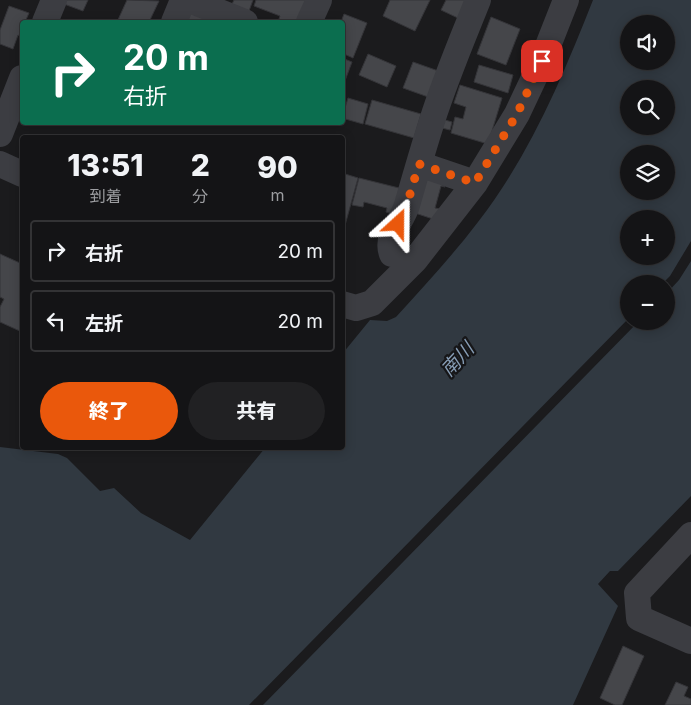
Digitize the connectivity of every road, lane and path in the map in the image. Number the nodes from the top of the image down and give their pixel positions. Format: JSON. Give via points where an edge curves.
{"nodes":[{"id":1,"x":54,"y":0,"type":"edge"},
{"id":2,"x":183,"y":0,"type":"edge"},
{"id":3,"x":189,"y":0,"type":"edge"},
{"id":4,"x":319,"y":0,"type":"edge"},
{"id":5,"x":478,"y":0,"type":"edge"},
{"id":6,"x":566,"y":0,"type":"edge"},
{"id":7,"x":46,"y":20,"type":"edge"},
{"id":8,"x":175,"y":20,"type":"edge"},
{"id":9,"x":240,"y":20,"type":"edge"},
{"id":10,"x":310,"y":20,"type":"edge"},
{"id":11,"x":20,"y":83,"type":"edge"},
{"id":12,"x":0,"y":134,"type":"edge"},
{"id":13,"x":0,"y":164,"type":"edge"},
{"id":14,"x":419,"y":164,"type":"junction"},
{"id":15,"x":20,"y":173,"type":"edge"},
{"id":16,"x":475,"y":183,"type":"junction"},
{"id":17,"x":415,"y":260,"type":"junction"},
{"id":18,"x":345,"y":305,"type":"edge"},
{"id":19,"x":691,"y":535,"type":"edge"},
{"id":20,"x":691,"y":641,"type":"edge"}],
"edges":[{"from":1,"to":7,"type":"street"},
{"from":2,"to":8,"type":"street"},
{"from":3,"to":9,"type":"street"},
{"from":4,"to":10,"type":"street"},
{"from":5,"to":14,"type":"street","via":[[450,70]]},
{"from":6,"to":16,"type":"street","via":[[517,114]]},
{"from":11,"to":12,"type":"street"},
{"from":13,"to":15,"type":"street"},
{"from":14,"to":16,"type":"street"},
{"from":14,"to":17,"type":"street","via":[[405,211],[389,246],[392,254]]},
{"from":16,"to":17,"type":"street"},
{"from":17,"to":18,"type":"street","via":[[372,303],[356,308]]},
{"from":19,"to":20,"type":"street","via":[[637,593],[639,618]]}]}
